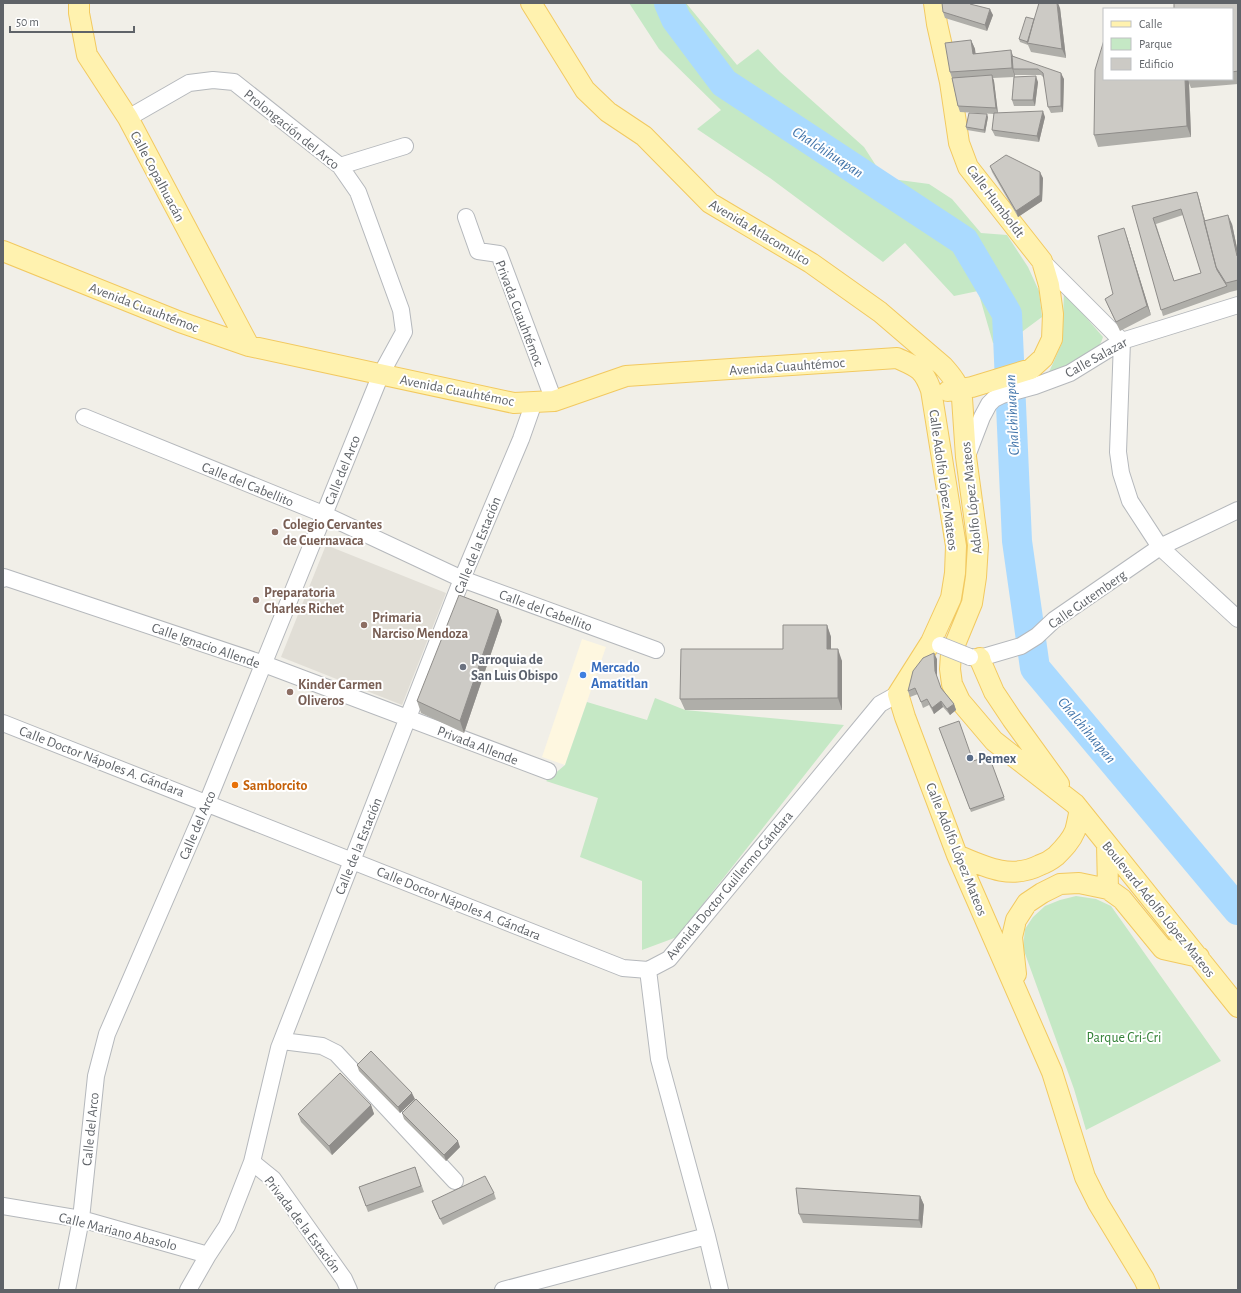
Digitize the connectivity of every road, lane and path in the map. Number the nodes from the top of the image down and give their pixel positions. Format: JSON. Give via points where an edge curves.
{"nodes":[{"id":1,"x":79,"y":3,"type":"edge"},
{"id":2,"x":531,"y":3,"type":"edge"},
{"id":3,"x":934,"y":3,"type":"edge"},
{"id":4,"x":128,"y":118,"type":"junction"},
{"id":5,"x":405,"y":146,"type":"dead end"},
{"id":6,"x":340,"y":166,"type":"junction"},
{"id":7,"x":466,"y":217,"type":"dead end"},
{"id":8,"x":3,"y":251,"type":"edge"},
{"id":9,"x":1042,"y":260,"type":"junction"},
{"id":10,"x":1238,"y":305,"type":"edge"},
{"id":11,"x":1122,"y":341,"type":"junction"},
{"id":12,"x":248,"y":346,"type":"junction"},
{"id":13,"x":381,"y":374,"type":"junction"},
{"id":14,"x":1033,"y":378,"type":"junction"},
{"id":15,"x":966,"y":388,"type":"junction"},
{"id":16,"x":932,"y":394,"type":"junction"},
{"id":17,"x":554,"y":401,"type":"junction"},
{"id":18,"x":534,"y":402,"type":"junction"},
{"id":19,"x":84,"y":417,"type":"dead end"},
{"id":20,"x":966,"y":457,"type":"junction"},
{"id":21,"x":1238,"y":510,"type":"edge"},
{"id":22,"x":323,"y":514,"type":"junction"},
{"id":23,"x":1160,"y":547,"type":"junction"},
{"id":24,"x":3,"y":579,"type":"edge"},
{"id":25,"x":462,"y":579,"type":"junction"},
{"id":26,"x":1238,"y":619,"type":"edge"},
{"id":27,"x":936,"y":643,"type":"junction"},
{"id":28,"x":656,"y":650,"type":"dead end"},
{"id":29,"x":981,"y":656,"type":"junction"},
{"id":30,"x":264,"y":664,"type":"junction"},
{"id":31,"x":898,"y":694,"type":"junction"},
{"id":32,"x":409,"y":718,"type":"junction"},
{"id":33,"x":3,"y":723,"type":"edge"},
{"id":34,"x":548,"y":771,"type":"dead end"},
{"id":35,"x":207,"y":803,"type":"junction"},
{"id":36,"x":1077,"y":807,"type":"junction"},
{"id":37,"x":1107,"y":844,"type":"junction"},
{"id":38,"x":957,"y":855,"type":"junction"},
{"id":39,"x":352,"y":861,"type":"junction"},
{"id":40,"x":1108,"y":889,"type":"junction"},
{"id":41,"x":1198,"y":957,"type":"junction"},
{"id":42,"x":648,"y":970,"type":"junction"},
{"id":43,"x":1019,"y":996,"type":"junction"},
{"id":44,"x":1238,"y":1007,"type":"edge"},
{"id":45,"x":282,"y":1041,"type":"junction"},
{"id":46,"x":252,"y":1162,"type":"junction"},
{"id":47,"x":455,"y":1181,"type":"dead end"},
{"id":48,"x":3,"y":1206,"type":"edge"},
{"id":49,"x":81,"y":1219,"type":"junction"},
{"id":50,"x":707,"y":1236,"type":"junction"},
{"id":51,"x":208,"y":1255,"type":"junction"},
{"id":52,"x":67,"y":1290,"type":"edge"},
{"id":53,"x":188,"y":1290,"type":"edge"},
{"id":54,"x":349,"y":1290,"type":"edge"},
{"id":55,"x":503,"y":1290,"type":"edge"},
{"id":56,"x":720,"y":1290,"type":"edge"},
{"id":57,"x":1149,"y":1290,"type":"edge"}],
"edges":[{"from":1,"to":4,"type":"main road","name":"Calle Copalhuacán","via":[[88,55]]},
{"from":2,"to":15,"type":"main road","name":"Avenida Atlacomulco","via":[[586,90],[608,112],[644,136],[710,203],[811,263],[880,312]]},
{"from":3,"to":9,"type":"main road","name":"Calle Humboldt","via":[[959,143],[968,167]]},
{"from":4,"to":6,"type":"street","name":"Prolongación del Arco","via":[[189,83],[212,80],[234,82]]},
{"from":4,"to":12,"type":"main road","name":"Calle Copalhuacán"},
{"from":5,"to":6,"type":"street"},
{"from":6,"to":13,"type":"street","name":"Prolongación del Arco","via":[[358,192],[401,310],[404,332]]},
{"from":7,"to":17,"type":"street","name":"Privada Cuauhtémoc","via":[[478,251],[499,254]]},
{"from":8,"to":12,"type":"main road","name":"Avenida Cuauhtémoc","via":[[180,322]]},
{"from":9,"to":11,"type":"street","name":"Calle Humboldt"},
{"from":9,"to":14,"type":"main road","via":[[1053,314],[1052,338]]},
{"from":10,"to":11,"type":"street","name":"Calle Salazar"},
{"from":11,"to":14,"type":"street","name":"Calle Salazar","via":[[1070,373]]},
{"from":11,"to":23,"type":"street","via":[[1118,452],[1130,501]]},
{"from":12,"to":13,"type":"main road","name":"Avenida Cuauhtémoc"},
{"from":13,"to":18,"type":"main road","name":"Avenida Cuauhtémoc","via":[[514,403]]},
{"from":13,"to":22,"type":"street","name":"Calle del Arco"},
{"from":14,"to":15,"type":"main road"},
{"from":14,"to":20,"type":"street","name":"Calle Salazar","via":[[989,404]]},
{"from":15,"to":16,"type":"main road"},
{"from":15,"to":20,"type":"main road","name":"Adolfo López Mateos","via":[[962,398]]},
{"from":16,"to":17,"type":"main road","name":"Avenida Cuauhtémoc","via":[[926,378],[917,367],[897,358],[626,376]]},
{"from":16,"to":27,"type":"main road","name":"Calle Adolfo López Mateos","via":[[956,546],[951,598]]},
{"from":17,"to":18,"type":"main road","name":"Avenida Cuauhtémoc"},
{"from":18,"to":25,"type":"street","name":"Calle de la Estación"},
{"from":19,"to":22,"type":"street","name":"Calle del Cabellito"},
{"from":20,"to":36,"type":"main road","name":"Adolfo López Mateos","via":[[978,546],[972,603],[950,654],[952,684],[960,700],[994,741]]},
{"from":21,"to":23,"type":"street","name":"Calle Gutemberg"},
{"from":22,"to":25,"type":"street","name":"Calle del Cabellito"},
{"from":22,"to":30,"type":"street","name":"Calle del Arco"},
{"from":23,"to":26,"type":"street"},
{"from":23,"to":29,"type":"street","name":"Calle Gutemberg","via":[[1054,620],[1037,636],[1021,646]]},
{"from":24,"to":30,"type":"street","name":"Calle Ignacio Allende","via":[[4,577]]},
{"from":25,"to":28,"type":"street","name":"Calle del Cabellito"},
{"from":25,"to":32,"type":"street","name":"Calle de la Estación"},
{"from":27,"to":29,"type":"street","bridge":true},
{"from":27,"to":31,"type":"main road","name":"Calle Adolfo López Mateos"},
{"from":29,"to":36,"type":"main road","via":[[981,662],[994,692]]},
{"from":30,"to":32,"type":"street","name":"Calle Ignacio Allende"},
{"from":30,"to":35,"type":"street","name":"Calle del Arco"},
{"from":31,"to":38,"type":"main road","name":"Calle Adolfo López Mateos"},
{"from":31,"to":42,"type":"street","name":"Avenida Doctor Guillermo Gándara","via":[[880,704],[669,959]]},
{"from":32,"to":34,"type":"street","name":"Privada Allende"},
{"from":32,"to":39,"type":"street","name":"Calle de la Estación"},
{"from":33,"to":35,"type":"street","name":"Calle Doctor Nápoles A. Gándara"},
{"from":35,"to":39,"type":"street","name":"Calle Doctor Nápoles A. Gándara"},
{"from":35,"to":49,"type":"street","name":"Calle del Arco","via":[[107,1034],[96,1076]]},
{"from":36,"to":37,"type":"main road","name":"Boulevard Adolfo López Mateos"},
{"from":36,"to":38,"type":"main road","via":[[1075,832],[1063,849],[1051,860],[1032,869],[1015,872],[997,870]]},
{"from":37,"to":40,"type":"main road"},
{"from":37,"to":41,"type":"main road","name":"Boulevard Adolfo López Mateos"},
{"from":38,"to":43,"type":"main road","name":"Calle Adolfo López Mateos"},
{"from":39,"to":42,"type":"street","name":"Calle Doctor Nápoles A. Gándara","via":[[623,968]]},
{"from":39,"to":45,"type":"street","name":"Calle de la Estación"},
{"from":40,"to":41,"type":"main road","via":[[1122,899],[1163,949]]},
{"from":40,"to":43,"type":"main road","via":[[1078,883],[1060,884],[1027,903],[1016,920],[1012,937]]},
{"from":41,"to":44,"type":"main road","name":"Boulevard Adolfo López Mateos"},
{"from":42,"to":50,"type":"street","via":[[659,1059]]},
{"from":43,"to":57,"type":"main road","name":"Calle Adolfo López Mateos","via":[[1052,1072],[1085,1177]]},
{"from":45,"to":46,"type":"street","name":"Calle de la Estación"},
{"from":45,"to":47,"type":"street","via":[[322,1046],[336,1053]]},
{"from":46,"to":51,"type":"street","name":"Calle de la Estación","via":[[227,1226]]},
{"from":46,"to":54,"type":"street","name":"Privada de la Estación","via":[[273,1179],[344,1279]]},
{"from":48,"to":49,"type":"street","name":"Calle Mariano Abasolo"},
{"from":49,"to":51,"type":"street","name":"Calle Mariano Abasolo"},
{"from":49,"to":52,"type":"street","name":"Calle del Arco"},
{"from":50,"to":55,"type":"street"},
{"from":50,"to":56,"type":"street"},
{"from":51,"to":53,"type":"street","name":"Calle de la Estación"}]}
